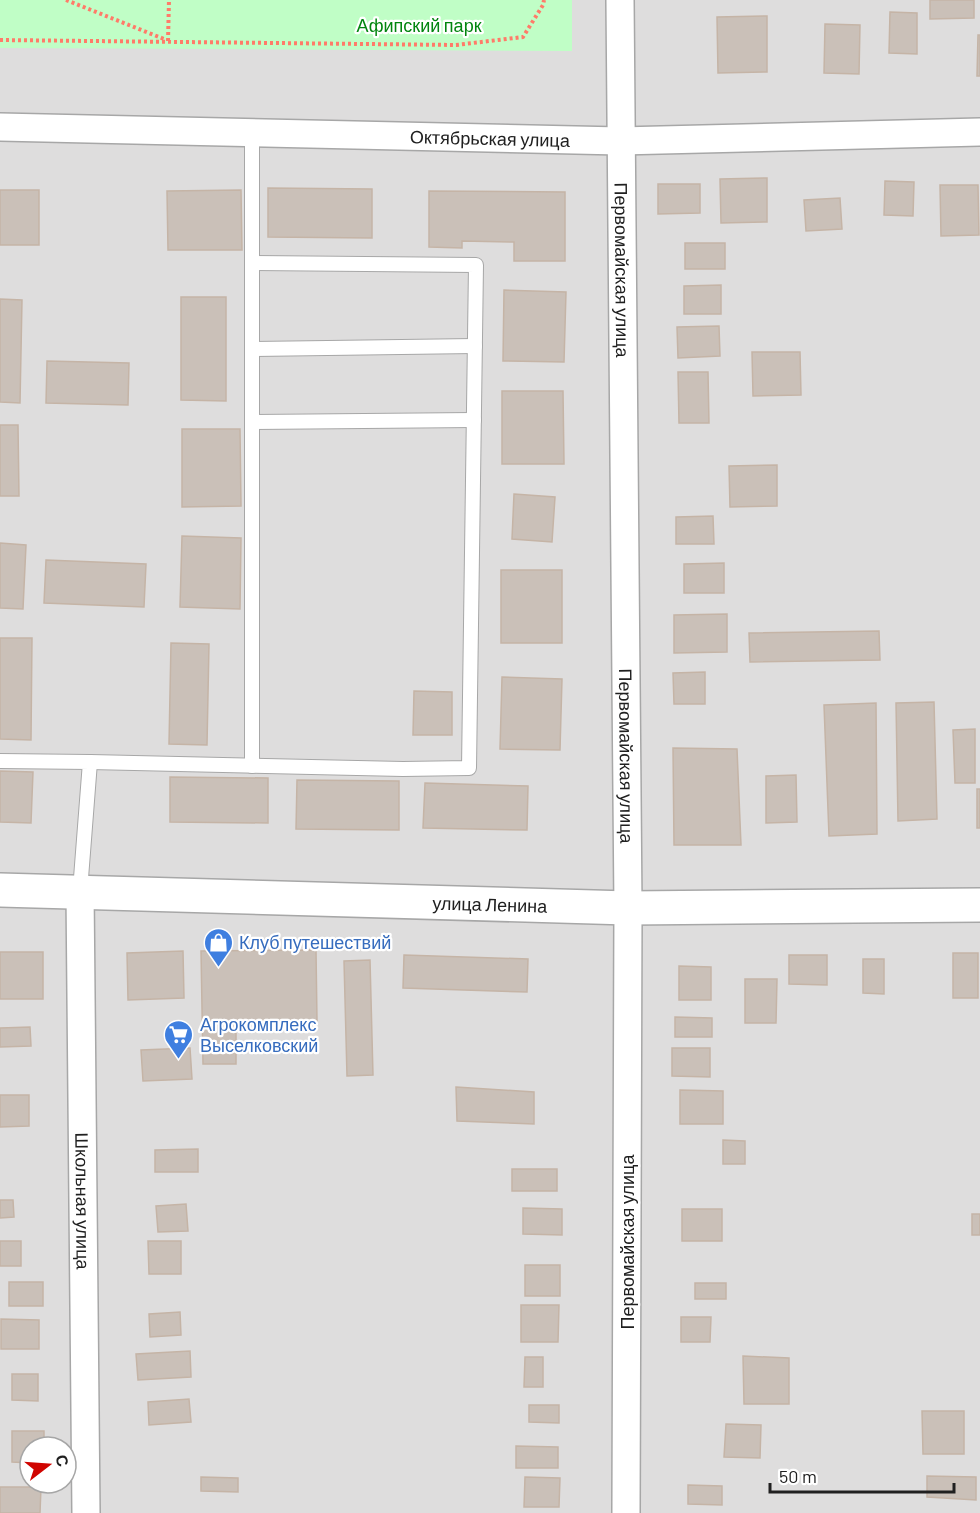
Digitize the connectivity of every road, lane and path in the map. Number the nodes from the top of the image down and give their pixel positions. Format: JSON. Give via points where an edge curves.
{"nodes":[{"id":1,"x":66,"y":0,"type":"edge"},
{"id":2,"x":169,"y":0,"type":"edge"},
{"id":3,"x":544,"y":0,"type":"edge"},
{"id":4,"x":620,"y":0,"type":"edge"},
{"id":5,"x":0,"y":40,"type":"edge"},
{"id":6,"x":168,"y":41,"type":"junction"},
{"id":7,"x":0,"y":127,"type":"edge"},
{"id":8,"x":980,"y":132,"type":"edge"},
{"id":9,"x":252,"y":133,"type":"junction"},
{"id":10,"x":620,"y":141,"type":"junction"},
{"id":11,"x":254,"y":263,"type":"junction"},
{"id":12,"x":475,"y":346,"type":"junction"},
{"id":13,"x":253,"y":349,"type":"junction"},
{"id":14,"x":474,"y":420,"type":"junction"},
{"id":15,"x":253,"y":422,"type":"junction"},
{"id":16,"x":0,"y":761,"type":"edge"},
{"id":17,"x":90,"y":762,"type":"junction"},
{"id":18,"x":252,"y":765,"type":"junction"},
{"id":19,"x":0,"y":890,"type":"edge"},
{"id":20,"x":80,"y":891,"type":"junction"},
{"id":21,"x":980,"y":905,"type":"edge"},
{"id":22,"x":628,"y":908,"type":"junction"},
{"id":23,"x":86,"y":1513,"type":"edge"},
{"id":24,"x":626,"y":1513,"type":"edge"}],
"edges":[{"from":1,"to":6,"type":"path"},
{"from":2,"to":6,"type":"path"},
{"from":3,"to":6,"type":"path","via":[[524,37],[456,45]]},
{"from":4,"to":10,"type":"street","name":"Первомайская улица"},
{"from":5,"to":6,"type":"path"},
{"from":7,"to":9,"type":"street","name":"Октябрьская улица"},
{"from":8,"to":10,"type":"street","name":"Октябрьская улица"},
{"from":9,"to":10,"type":"street","name":"Октябрьская улица"},
{"from":9,"to":11,"type":"lane"},
{"from":10,"to":22,"type":"street","name":"Первомайская улица"},
{"from":11,"to":12,"type":"lane","via":[[476,265]]},
{"from":11,"to":13,"type":"lane"},
{"from":12,"to":13,"type":"lane"},
{"from":12,"to":14,"type":"lane"},
{"from":13,"to":15,"type":"lane"},
{"from":14,"to":15,"type":"lane"},
{"from":14,"to":18,"type":"lane","via":[[469,768]]},
{"from":15,"to":18,"type":"lane"},
{"from":16,"to":17,"type":"lane"},
{"from":17,"to":18,"type":"lane"},
{"from":17,"to":20,"type":"lane"},
{"from":19,"to":20,"type":"street","name":"улица Ленина"},
{"from":20,"to":22,"type":"street","name":"улица Ленина"},
{"from":20,"to":23,"type":"street","name":"Школьная улица"},
{"from":21,"to":22,"type":"street","name":"улица Ленина"},
{"from":22,"to":24,"type":"street","name":"Первомайская улица"}]}
